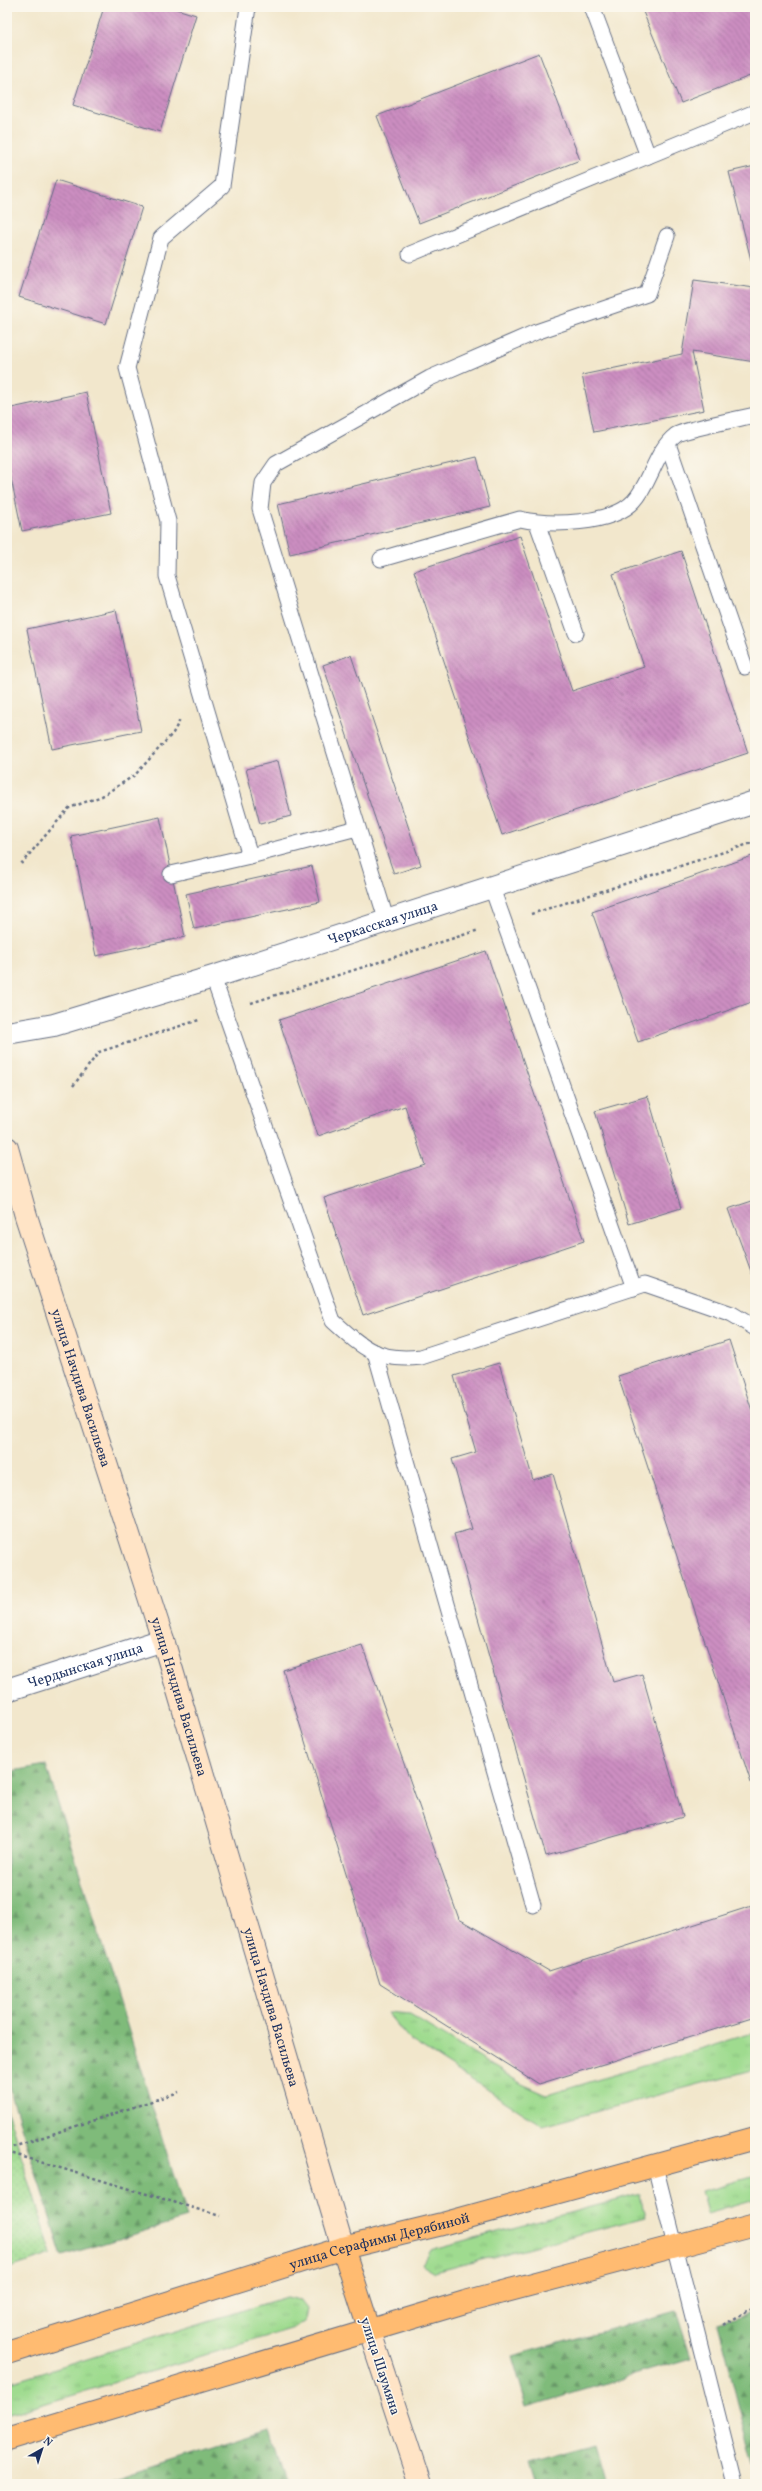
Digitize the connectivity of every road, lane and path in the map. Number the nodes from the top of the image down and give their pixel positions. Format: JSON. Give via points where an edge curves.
{"nodes":[{"id":1,"x":248,"y":7,"type":"edge"},
{"id":2,"x":592,"y":7,"type":"edge"},
{"id":3,"x":755,"y":112,"type":"edge"},
{"id":4,"x":648,"y":156,"type":"junction"},
{"id":5,"x":667,"y":236,"type":"dead end"},
{"id":6,"x":410,"y":254,"type":"dead end"},
{"id":7,"x":755,"y":415,"type":"edge"},
{"id":8,"x":668,"y":444,"type":"junction"},
{"id":9,"x":538,"y":523,"type":"junction"},
{"id":10,"x":381,"y":559,"type":"dead end"},
{"id":11,"x":576,"y":633,"type":"dead end"},
{"id":12,"x":746,"y":667,"type":"dead end"},
{"id":13,"x":199,"y":684,"type":"junction"},
{"id":14,"x":755,"y":802,"type":"edge"},
{"id":15,"x":357,"y":828,"type":"junction"},
{"id":16,"x":755,"y":842,"type":"edge"},
{"id":17,"x":250,"y":856,"type":"junction"},
{"id":18,"x":21,"y":864,"type":"dead end"},
{"id":19,"x":171,"y":874,"type":"dead end"},
{"id":20,"x":492,"y":888,"type":"junction"},
{"id":21,"x":387,"y":922,"type":"junction"},
{"id":22,"x":505,"y":922,"type":"junction"},
{"id":23,"x":213,"y":977,"type":"junction"},
{"id":24,"x":226,"y":1011,"type":"junction"},
{"id":25,"x":7,"y":1033,"type":"edge"},
{"id":26,"x":74,"y":1086,"type":"dead end"},
{"id":27,"x":7,"y":1148,"type":"edge"},
{"id":28,"x":634,"y":1288,"type":"junction"},
{"id":29,"x":755,"y":1328,"type":"edge"},
{"id":30,"x":375,"y":1352,"type":"junction"},
{"id":31,"x":163,"y":1640,"type":"junction"},
{"id":32,"x":7,"y":1690,"type":"edge"},
{"id":33,"x":533,"y":1905,"type":"dead end"},
{"id":34,"x":179,"y":2092,"type":"dead end"},
{"id":35,"x":755,"y":2138,"type":"edge"},
{"id":36,"x":7,"y":2150,"type":"edge"},
{"id":37,"x":655,"y":2166,"type":"junction"},
{"id":38,"x":220,"y":2216,"type":"dead end"},
{"id":39,"x":755,"y":2225,"type":"edge"},
{"id":40,"x":677,"y":2247,"type":"junction"},
{"id":41,"x":343,"y":2248,"type":"junction"},
{"id":42,"x":369,"y":2329,"type":"junction"},
{"id":43,"x":7,"y":2353,"type":"edge"},
{"id":44,"x":7,"y":2439,"type":"edge"},
{"id":45,"x":420,"y":2484,"type":"edge"},
{"id":46,"x":736,"y":2484,"type":"edge"}],
"edges":[{"from":1,"to":13,"type":"lane","via":[[222,186],[162,238],[127,368],[168,521],[167,576]]},
{"from":2,"to":4,"type":"lane"},
{"from":3,"to":4,"type":"lane"},
{"from":4,"to":6,"type":"lane"},
{"from":5,"to":15,"type":"lane","via":[[648,294],[536,332],[430,378],[276,464],[263,483],[260,509]]},
{"from":7,"to":8,"type":"lane","via":[[676,434]]},
{"from":8,"to":9,"type":"lane","via":[[660,453],[634,501],[617,513],[583,521]]},
{"from":8,"to":12,"type":"lane"},
{"from":9,"to":10,"type":"lane","via":[[520,519]]},
{"from":9,"to":11,"type":"lane"},
{"from":13,"to":17,"type":"lane"},
{"from":13,"to":18,"type":"path","via":[[173,733],[135,775],[102,796],[69,808]]},
{"from":14,"to":20,"type":"street","name":"Черкасская улица"},
{"from":15,"to":17,"type":"lane"},
{"from":15,"to":21,"type":"lane"},
{"from":16,"to":22,"type":"path"},
{"from":17,"to":19,"type":"lane"},
{"from":20,"to":21,"type":"street","name":"Черкасская улица"},
{"from":20,"to":22,"type":"lane"},
{"from":21,"to":23,"type":"street","name":"Черкасская улица"},
{"from":22,"to":24,"type":"path"},
{"from":22,"to":28,"type":"lane"},
{"from":23,"to":24,"type":"lane"},
{"from":23,"to":25,"type":"street","name":"Черкасская улица","via":[[54,1025]]},
{"from":24,"to":26,"type":"path","via":[[99,1052]]},
{"from":24,"to":30,"type":"lane","via":[[333,1321],[361,1347]]},
{"from":27,"to":31,"type":"street","name":"улица Начдива Васильева","via":[[26,1216]]},
{"from":28,"to":29,"type":"lane","via":[[645,1284],[732,1314]]},
{"from":28,"to":30,"type":"lane","via":[[421,1357],[398,1360]]},
{"from":30,"to":33,"type":"lane"},
{"from":31,"to":32,"type":"street","name":"Чердынская улица"},
{"from":31,"to":41,"type":"street","name":"улица Начдива Васильева"},
{"from":34,"to":36,"type":"path"},
{"from":35,"to":37,"type":"main road","name":"улица Серафимы Дерябиной"},
{"from":36,"to":38,"type":"path"},
{"from":37,"to":40,"type":"lane"},
{"from":37,"to":41,"type":"main road","name":"улица Серафимы Дерябиной"},
{"from":39,"to":40,"type":"main road"},
{"from":40,"to":42,"type":"main road"},
{"from":40,"to":46,"type":"lane","via":[[708,2382]]},
{"from":41,"to":42,"type":"main road","name":"улица Шаумяна"},
{"from":41,"to":43,"type":"main road","name":"улица Серафимы Дерябиной"},
{"from":42,"to":44,"type":"main road","via":[[268,2362]]},
{"from":42,"to":45,"type":"street","name":"улица Шаумяна"}]}
